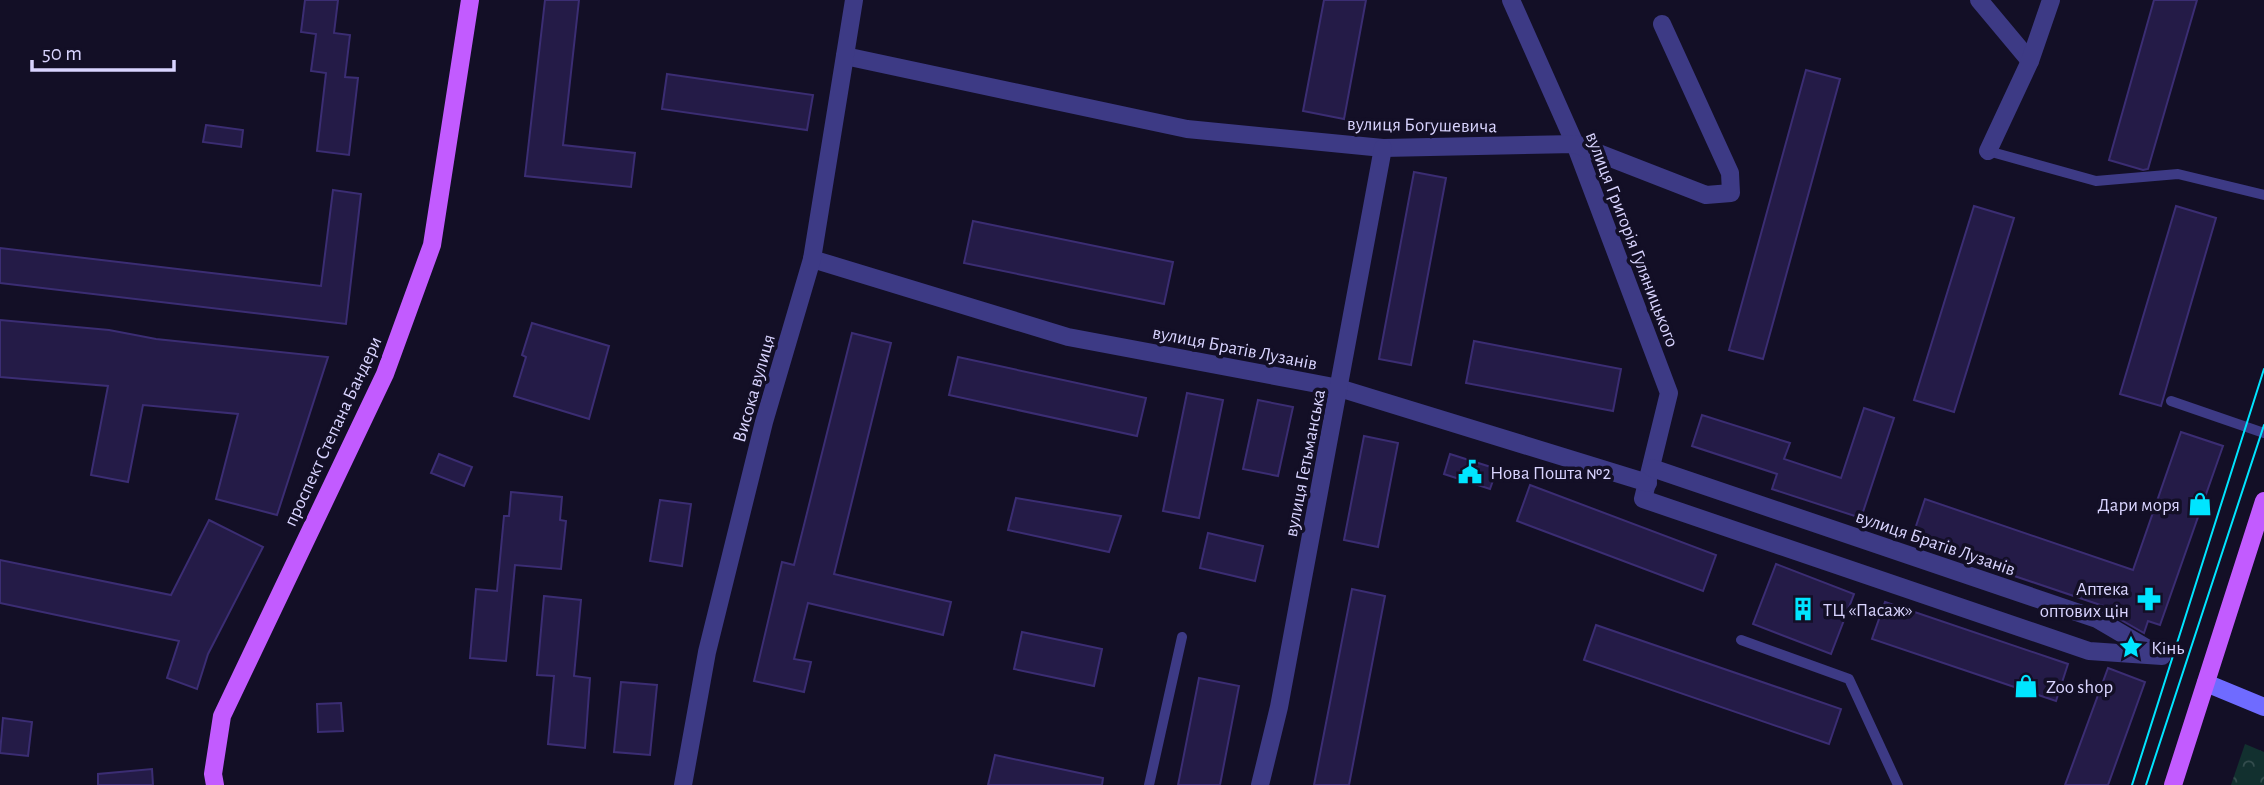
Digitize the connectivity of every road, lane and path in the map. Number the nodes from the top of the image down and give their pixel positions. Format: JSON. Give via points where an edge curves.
{"nodes":[{"id":1,"x":470,"y":0,"type":"edge"},
{"id":2,"x":854,"y":0,"type":"edge"},
{"id":3,"x":1511,"y":0,"type":"edge"},
{"id":4,"x":1979,"y":0,"type":"edge"},
{"id":5,"x":2051,"y":0,"type":"edge"},
{"id":6,"x":1662,"y":24,"type":"dead end"},
{"id":7,"x":845,"y":56,"type":"junction"},
{"id":8,"x":2030,"y":61,"type":"junction"},
{"id":9,"x":1575,"y":145,"type":"junction"},
{"id":10,"x":1383,"y":148,"type":"junction"},
{"id":11,"x":1989,"y":151,"type":"joint"},
{"id":12,"x":2264,"y":195,"type":"edge"},
{"id":13,"x":812,"y":259,"type":"junction"},
{"id":14,"x":1339,"y":388,"type":"junction"},
{"id":15,"x":2171,"y":401,"type":"dead end"},
{"id":16,"x":2264,"y":433,"type":"edge"},
{"id":17,"x":1648,"y":483,"type":"junction"},
{"id":18,"x":2264,"y":501,"type":"edge"},
{"id":19,"x":1182,"y":637,"type":"dead end"},
{"id":20,"x":1741,"y":640,"type":"dead end"},
{"id":21,"x":2206,"y":683,"type":"junction"},
{"id":22,"x":2264,"y":707,"type":"edge"},
{"id":23,"x":215,"y":785,"type":"edge"},
{"id":24,"x":683,"y":785,"type":"edge"},
{"id":25,"x":1149,"y":785,"type":"edge"},
{"id":26,"x":1260,"y":785,"type":"edge"},
{"id":27,"x":1898,"y":785,"type":"edge"},
{"id":28,"x":2173,"y":785,"type":"edge"}],
"edges":[{"from":1,"to":23,"type":"main road","name":"проспект Степана Бандери","via":[[432,245],[385,374],[222,716]]},
{"from":2,"to":7,"type":"street","name":"Висока вулиця"},
{"from":3,"to":9,"type":"street","name":"вулиця Григорія Гуляницького"},
{"from":4,"to":8,"type":"street"},
{"from":5,"to":8,"type":"street"},
{"from":6,"to":9,"type":"street","name":"вулиця Богушевича","via":[[1730,173],[1731,193],[1706,195]]},
{"from":7,"to":10,"type":"street","name":"вулиця Богушевича","via":[[1187,129]]},
{"from":7,"to":13,"type":"street","name":"Висока вулиця"},
{"from":8,"to":11,"type":"street"},
{"from":9,"to":10,"type":"street","name":"вулиця Богушевича"},
{"from":9,"to":17,"type":"street","name":"вулиця Григорія Гуляницького","via":[[1669,393]]},
{"from":10,"to":14,"type":"street","name":"вулиця Гетьманська"},
{"from":11,"to":12,"type":"lane","via":[[2096,181],[2178,174]]},
{"from":13,"to":14,"type":"street","name":"вулиця Братів Лузанів","via":[[1068,337]]},
{"from":13,"to":24,"type":"street","name":"Висока вулиця","via":[[764,422],[710,638]]},
{"from":14,"to":17,"type":"street","name":"вулиця Братів Лузанів"},
{"from":14,"to":26,"type":"street","name":"вулиця Гетьманська"},
{"from":15,"to":16,"type":"lane"},
{"from":17,"to":17,"type":"street","name":"вулиця Братів Лузанів","via":[[2098,619],[2162,656],[2089,650]]},
{"from":18,"to":21,"type":"main road"},
{"from":19,"to":25,"type":"lane"},
{"from":20,"to":27,"type":"lane","via":[[1849,679]]},
{"from":21,"to":22,"type":"main road"},
{"from":21,"to":28,"type":"main road"}]}
